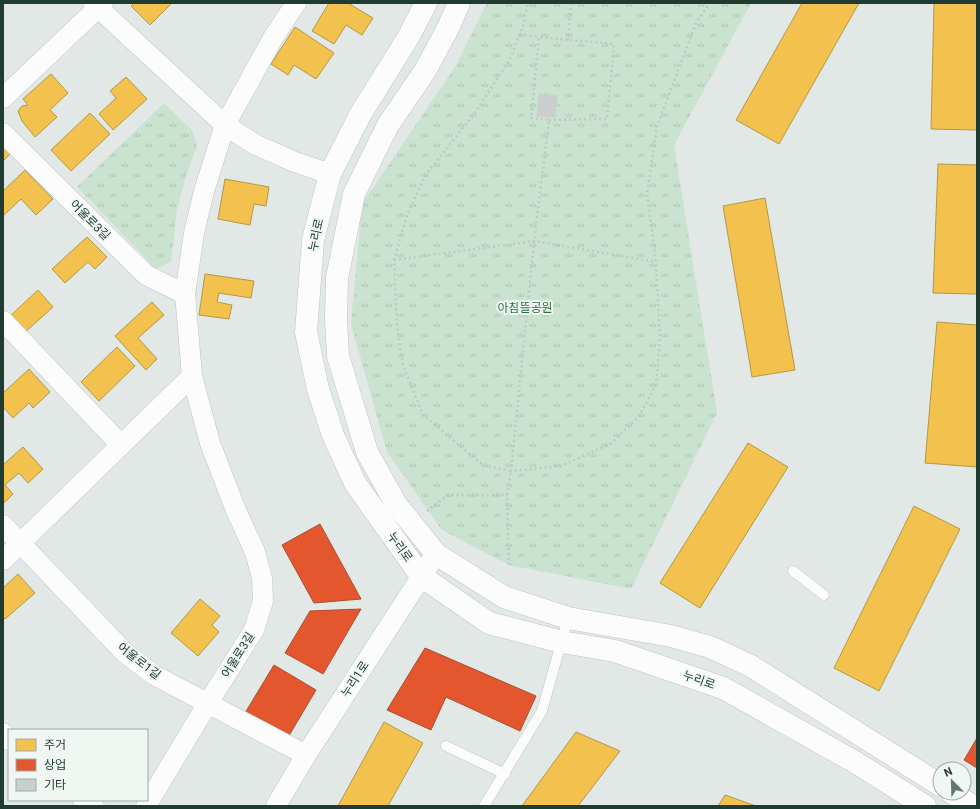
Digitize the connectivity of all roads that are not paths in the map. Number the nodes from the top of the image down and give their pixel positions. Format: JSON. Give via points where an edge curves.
{"nodes":[{"id":1,"x":296,"y":3,"type":"edge"},
{"id":2,"x":426,"y":3,"type":"edge"},
{"id":3,"x":459,"y":3,"type":"edge"},
{"id":4,"x":98,"y":5,"type":"edge"},
{"id":5,"x":3,"y":98,"type":"edge"},
{"id":6,"x":225,"y":125,"type":"junction"},
{"id":7,"x":3,"y":133,"type":"edge"},
{"id":8,"x":330,"y":174,"type":"junction"},
{"id":9,"x":185,"y":294,"type":"junction"},
{"id":10,"x":3,"y":321,"type":"edge"},
{"id":11,"x":192,"y":376,"type":"junction"},
{"id":12,"x":121,"y":445,"type":"junction"},
{"id":13,"x":3,"y":525,"type":"edge"},
{"id":14,"x":21,"y":543,"type":"junction"},
{"id":15,"x":436,"y":554,"type":"junction"},
{"id":16,"x":3,"y":560,"type":"edge"},
{"id":17,"x":793,"y":571,"type":"dead end"},
{"id":18,"x":421,"y":576,"type":"junction"},
{"id":19,"x":824,"y":595,"type":"dead end"},
{"id":20,"x":568,"y":618,"type":"junction"},
{"id":21,"x":562,"y":642,"type":"junction"},
{"id":22,"x":208,"y":703,"type":"junction"},
{"id":23,"x":446,"y":746,"type":"dead end"},
{"id":24,"x":306,"y":754,"type":"junction"},
{"id":25,"x":505,"y":774,"type":"junction"},
{"id":26,"x":932,"y":780,"type":"edge"},
{"id":27,"x":85,"y":801,"type":"edge"},
{"id":28,"x":94,"y":806,"type":"edge"},
{"id":29,"x":146,"y":806,"type":"edge"},
{"id":30,"x":276,"y":806,"type":"edge"},
{"id":31,"x":484,"y":806,"type":"edge"},
{"id":32,"x":925,"y":806,"type":"edge"}],
"edges":[{"from":1,"to":6,"type":"street","name":"어울로3길","via":[[273,38]]},
{"from":2,"to":8,"type":"street","name":"누리로","via":[[409,36],[360,115]]},
{"from":3,"to":15,"type":"street","name":"누리로","via":[[425,71],[388,125],[354,194],[337,278],[338,356],[367,452],[396,504]]},
{"from":4,"to":5,"type":"street"},
{"from":4,"to":6,"type":"street"},
{"from":6,"to":8,"type":"street","via":[[256,145]]},
{"from":6,"to":9,"type":"street","name":"어울로3길","via":[[194,233]]},
{"from":7,"to":9,"type":"street","name":"어울로3길","via":[[146,275]]},
{"from":8,"to":18,"type":"street","name":"누리로","via":[[313,240],[306,332],[310,358],[333,435],[355,484]]},
{"from":9,"to":11,"type":"street","name":"어울로3길"},
{"from":10,"to":12,"type":"street"},
{"from":11,"to":12,"type":"street"},
{"from":11,"to":22,"type":"street","name":"어울로3길","via":[[210,443],[255,552],[262,578],[263,601],[254,630]]},
{"from":12,"to":14,"type":"street"},
{"from":13,"to":14,"type":"street","name":"어울로1길"},
{"from":14,"to":16,"type":"street"},
{"from":14,"to":22,"type":"street","name":"어울로1길","via":[[125,653],[154,675]]},
{"from":15,"to":18,"type":"street","name":"누리1로"},
{"from":15,"to":20,"type":"street","name":"누리로","via":[[504,597]]},
{"from":17,"to":19,"type":"lane"},
{"from":18,"to":21,"type":"street","name":"누리로","via":[[490,623]]},
{"from":18,"to":24,"type":"street","name":"누리1로"},
{"from":20,"to":21,"type":"lane"},
{"from":20,"to":26,"type":"street","name":"누리로","via":[[671,636],[717,650],[751,666]]},
{"from":21,"to":25,"type":"lane","via":[[542,712]]},
{"from":21,"to":32,"type":"street","name":"누리로","via":[[615,651],[723,688],[855,762]]},
{"from":22,"to":24,"type":"street","name":"어울로1길"},
{"from":22,"to":29,"type":"street","name":"어울로3길"},
{"from":23,"to":25,"type":"lane"},
{"from":24,"to":30,"type":"street","name":"누리1로"},
{"from":25,"to":31,"type":"lane"},
{"from":27,"to":28,"type":"street"}]}
